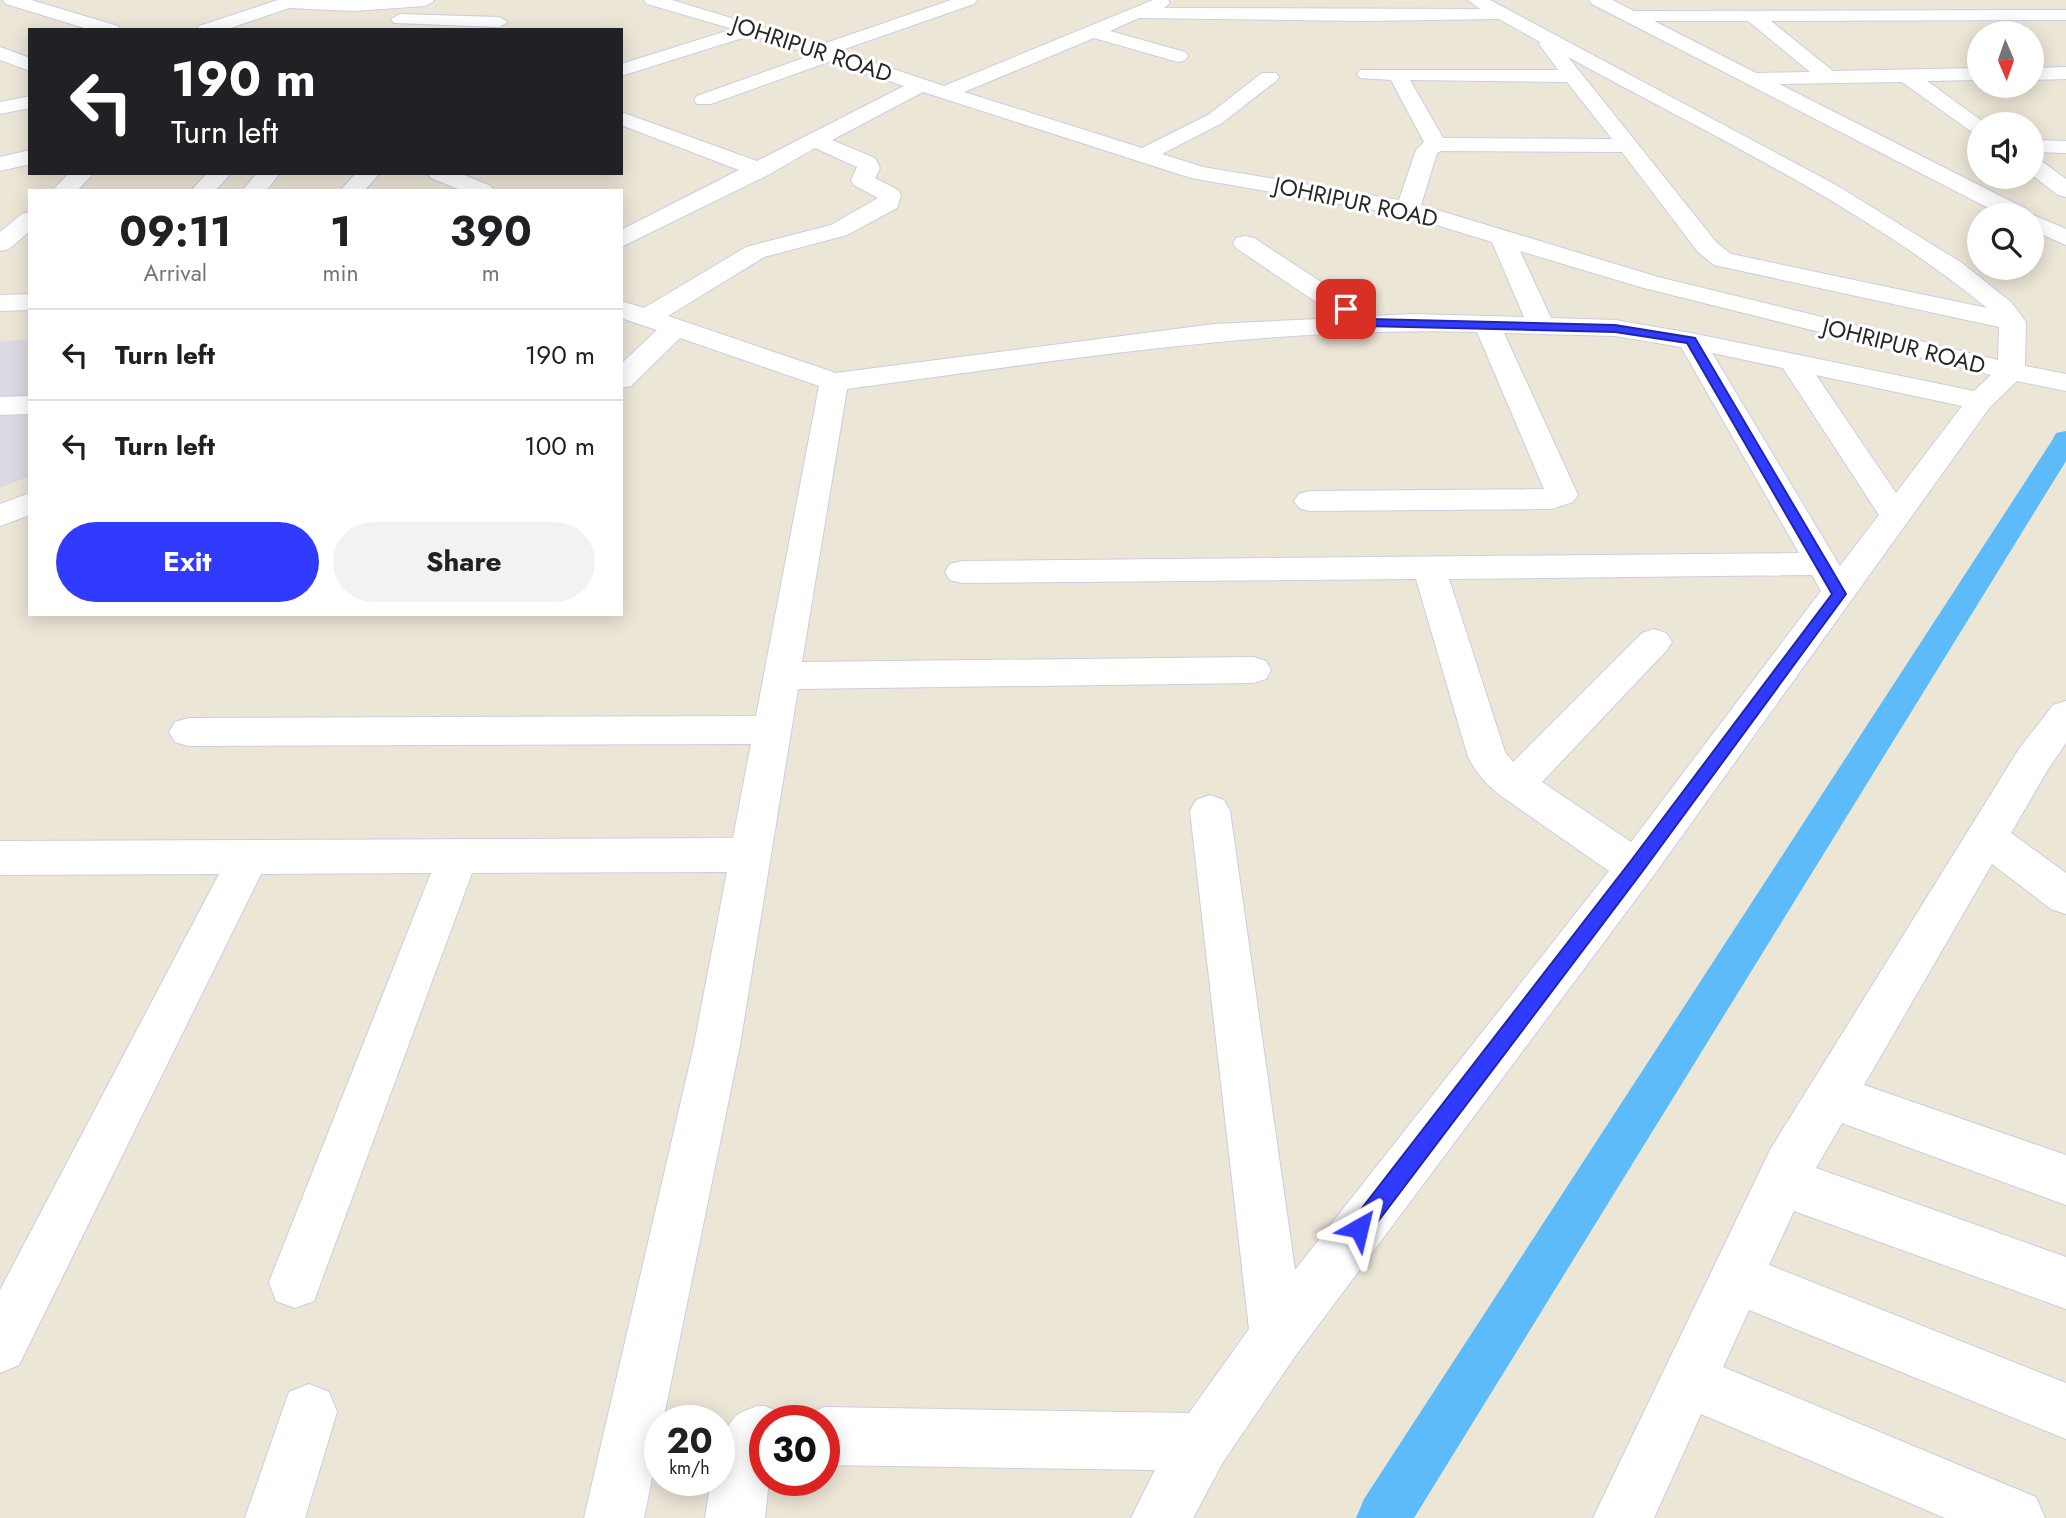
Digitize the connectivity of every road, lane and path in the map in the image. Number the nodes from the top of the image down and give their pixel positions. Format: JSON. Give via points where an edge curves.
{"nodes":[{"id":1,"x":12,"y":0,"type":"edge"},
{"id":2,"x":653,"y":0,"type":"edge"},
{"id":3,"x":723,"y":0,"type":"edge"},
{"id":4,"x":968,"y":0,"type":"edge"},
{"id":5,"x":1169,"y":0,"type":"edge"},
{"id":6,"x":1332,"y":0,"type":"edge"},
{"id":7,"x":1378,"y":0,"type":"edge"},
{"id":8,"x":1430,"y":0,"type":"edge"},
{"id":9,"x":1477,"y":0,"type":"edge"},
{"id":10,"x":1598,"y":0,"type":"edge"},
{"id":11,"x":1696,"y":0,"type":"edge"},
{"id":12,"x":1786,"y":0,"type":"edge"},
{"id":13,"x":1922,"y":0,"type":"edge"},
{"id":14,"x":293,"y":1,"type":"edge"},
{"id":15,"x":426,"y":1,"type":"edge"},
{"id":16,"x":38,"y":8,"type":"junction"},
{"id":17,"x":1636,"y":11,"type":"edge"},
{"id":18,"x":1137,"y":13,"type":"junction"},
{"id":19,"x":703,"y":14,"type":"junction"},
{"id":20,"x":1503,"y":14,"type":"junction"},
{"id":21,"x":1402,"y":15,"type":"junction"},
{"id":22,"x":1453,"y":15,"type":"junction"},
{"id":23,"x":1365,"y":16,"type":"junction"},
{"id":24,"x":1712,"y":16,"type":"junction"},
{"id":25,"x":1752,"y":16,"type":"junction"},
{"id":26,"x":1804,"y":16,"type":"junction"},
{"id":27,"x":1945,"y":16,"type":"junction"},
{"id":28,"x":2066,"y":16,"type":"edge"},
{"id":29,"x":0,"y":18,"type":"edge"},
{"id":30,"x":400,"y":19,"type":"junction"},
{"id":31,"x":499,"y":20,"type":"edge"},
{"id":32,"x":435,"y":25,"type":"edge"},
{"id":33,"x":104,"y":28,"type":"edge"},
{"id":34,"x":212,"y":28,"type":"edge"},
{"id":35,"x":378,"y":28,"type":"edge"},
{"id":36,"x":752,"y":29,"type":"junction"},
{"id":37,"x":1091,"y":31,"type":"junction"},
{"id":38,"x":1540,"y":34,"type":"junction"},
{"id":39,"x":0,"y":53,"type":"edge"},
{"id":40,"x":825,"y":53,"type":"junction"},
{"id":41,"x":1178,"y":57,"type":"dead end"},
{"id":42,"x":28,"y":64,"type":"edge"},
{"id":43,"x":623,"y":69,"type":"edge"},
{"id":44,"x":2066,"y":73,"type":"edge"},
{"id":45,"x":1367,"y":74,"type":"dead end"},
{"id":46,"x":1397,"y":74,"type":"junction"},
{"id":47,"x":1904,"y":74,"type":"junction"},
{"id":48,"x":1967,"y":74,"type":"edge"},
{"id":49,"x":2044,"y":74,"type":"edge"},
{"id":50,"x":1572,"y":76,"type":"junction"},
{"id":51,"x":1828,"y":77,"type":"junction"},
{"id":52,"x":1269,"y":78,"type":"dead end"},
{"id":53,"x":1752,"y":79,"type":"junction"},
{"id":54,"x":921,"y":86,"type":"junction"},
{"id":55,"x":944,"y":93,"type":"junction"},
{"id":56,"x":0,"y":97,"type":"edge"},
{"id":57,"x":704,"y":100,"type":"dead end"},
{"id":58,"x":17,"y":104,"type":"edge"},
{"id":59,"x":623,"y":119,"type":"edge"},
{"id":60,"x":1967,"y":119,"type":"edge"},
{"id":61,"x":817,"y":141,"type":"junction"},
{"id":62,"x":1436,"y":144,"type":"junction"},
{"id":63,"x":1627,"y":146,"type":"junction"},
{"id":64,"x":2044,"y":146,"type":"edge"},
{"id":65,"x":2066,"y":147,"type":"edge"},
{"id":66,"x":1144,"y":155,"type":"junction"},
{"id":67,"x":28,"y":158,"type":"edge"},
{"id":68,"x":1,"y":161,"type":"edge"},
{"id":69,"x":761,"y":170,"type":"junction"},
{"id":70,"x":2044,"y":174,"type":"edge"},
{"id":71,"x":81,"y":175,"type":"edge"},
{"id":72,"x":218,"y":175,"type":"edge"},
{"id":73,"x":267,"y":175,"type":"edge"},
{"id":74,"x":367,"y":175,"type":"edge"},
{"id":75,"x":444,"y":175,"type":"edge"},
{"id":76,"x":65,"y":189,"type":"edge"},
{"id":77,"x":204,"y":189,"type":"edge"},
{"id":78,"x":255,"y":189,"type":"edge"},
{"id":79,"x":353,"y":189,"type":"edge"},
{"id":80,"x":478,"y":189,"type":"edge"},
{"id":81,"x":2066,"y":190,"type":"edge"},
{"id":82,"x":1996,"y":203,"type":"edge"},
{"id":83,"x":1408,"y":209,"type":"junction"},
{"id":84,"x":28,"y":221,"type":"edge"},
{"id":85,"x":2044,"y":227,"type":"edge"},
{"id":86,"x":1503,"y":237,"type":"junction"},
{"id":87,"x":2066,"y":238,"type":"edge"},
{"id":88,"x":623,"y":239,"type":"edge"},
{"id":89,"x":1245,"y":243,"type":"dead end"},
{"id":90,"x":0,"y":244,"type":"edge"},
{"id":91,"x":28,"y":302,"type":"edge"},
{"id":92,"x":0,"y":303,"type":"edge"},
{"id":93,"x":634,"y":313,"type":"edge"},
{"id":94,"x":2014,"y":322,"type":"junction"},
{"id":95,"x":1366,"y":323,"type":"junction"},
{"id":96,"x":1486,"y":323,"type":"junction"},
{"id":97,"x":1541,"y":326,"type":"junction"},
{"id":98,"x":676,"y":328,"type":"junction"},
{"id":99,"x":1691,"y":341,"type":"junction"},
{"id":100,"x":1793,"y":362,"type":"junction"},
{"id":101,"x":623,"y":378,"type":"edge"},
{"id":102,"x":834,"y":382,"type":"junction"},
{"id":103,"x":2046,"y":384,"type":"edge"},
{"id":104,"x":1980,"y":401,"type":"junction"},
{"id":105,"x":28,"y":405,"type":"edge"},
{"id":106,"x":0,"y":406,"type":"edge"},
{"id":107,"x":1310,"y":501,"type":"dead end"},
{"id":108,"x":28,"y":504,"type":"edge"},
{"id":109,"x":0,"y":516,"type":"edge"},
{"id":110,"x":1896,"y":517,"type":"junction"},
{"id":111,"x":1429,"y":568,"type":"junction"},
{"id":112,"x":962,"y":572,"type":"dead end"},
{"id":113,"x":1830,"y":579,"type":"junction"},
{"id":114,"x":1654,"y":642,"type":"dead end"},
{"id":115,"x":1253,"y":670,"type":"dead end"},
{"id":116,"x":781,"y":676,"type":"junction"},
{"id":117,"x":2066,"y":715,"type":"edge"},
{"id":118,"x":771,"y":730,"type":"junction"},
{"id":119,"x":188,"y":732,"type":"dead end"},
{"id":120,"x":1515,"y":785,"type":"junction"},
{"id":121,"x":1210,"y":811,"type":"dead end"},
{"id":122,"x":1987,"y":838,"type":"junction"},
{"id":123,"x":750,"y":855,"type":"junction"},
{"id":124,"x":458,"y":856,"type":"junction"},
{"id":125,"x":249,"y":857,"type":"junction"},
{"id":126,"x":0,"y":858,"type":"edge"},
{"id":127,"x":1636,"y":867,"type":"junction"},
{"id":128,"x":2066,"y":896,"type":"edge"},
{"id":129,"x":1831,"y":1096,"type":"junction"},
{"id":130,"x":2066,"y":1180,"type":"edge"},
{"id":131,"x":1781,"y":1181,"type":"junction"},
{"id":132,"x":1736,"y":1278,"type":"junction"},
{"id":133,"x":295,"y":1283,"type":"dead end"},
{"id":134,"x":2066,"y":1283,"type":"edge"},
{"id":135,"x":1277,"y":1336,"type":"junction"},
{"id":136,"x":0,"y":1346,"type":"edge"},
{"id":137,"x":1687,"y":1380,"type":"junction"},
{"id":138,"x":2066,"y":1411,"type":"edge"},
{"id":139,"x":309,"y":1412,"type":"dead end"},
{"id":140,"x":840,"y":1436,"type":"edge"},
{"id":141,"x":1203,"y":1442,"type":"junction"},
{"id":142,"x":749,"y":1449,"type":"edge"},
{"id":143,"x":275,"y":1518,"type":"edge"},
{"id":144,"x":614,"y":1518,"type":"edge"},
{"id":145,"x":735,"y":1518,"type":"edge"},
{"id":146,"x":1161,"y":1518,"type":"edge"},
{"id":147,"x":1623,"y":1518,"type":"edge"},
{"id":148,"x":2015,"y":1518,"type":"edge"}],
"edges":[{"from":1,"to":16,"type":"street"},
{"from":2,"to":19,"type":"street","name":"JOHRIPUR ROAD"},
{"from":3,"to":19,"type":"street"},
{"from":4,"to":40,"type":"street"},
{"from":5,"to":18,"type":"street"},
{"from":6,"to":23,"type":"street"},
{"from":7,"to":21,"type":"street"},
{"from":8,"to":22,"type":"street"},
{"from":9,"to":20,"type":"street"},
{"from":10,"to":17,"type":"street"},
{"from":11,"to":24,"type":"street"},
{"from":12,"to":26,"type":"street"},
{"from":13,"to":27,"type":"street"},
{"from":14,"to":15,"type":"street","via":[[354,6]]},
{"from":14,"to":34,"type":"street"},
{"from":15,"to":30,"type":"street"},
{"from":16,"to":29,"type":"street"},
{"from":16,"to":33,"type":"street"},
{"from":17,"to":24,"type":"street"},
{"from":17,"to":53,"type":"street"},
{"from":18,"to":23,"type":"street"},
{"from":18,"to":37,"type":"street"},
{"from":19,"to":36,"type":"street","name":"JOHRIPUR ROAD"},
{"from":20,"to":22,"type":"street"},
{"from":20,"to":38,"type":"street"},
{"from":21,"to":22,"type":"street"},
{"from":21,"to":23,"type":"street"},
{"from":24,"to":25,"type":"street"},
{"from":25,"to":26,"type":"street"},
{"from":25,"to":51,"type":"street"},
{"from":26,"to":27,"type":"street"},
{"from":27,"to":28,"type":"street"},
{"from":30,"to":32,"type":"street"},
{"from":30,"to":35,"type":"street"},
{"from":31,"to":32,"type":"street"},
{"from":36,"to":40,"type":"street","name":"JOHRIPUR ROAD"},
{"from":36,"to":43,"type":"street"},
{"from":37,"to":41,"type":"street"},
{"from":37,"to":55,"type":"street"},
{"from":38,"to":50,"type":"street"},
{"from":38,"to":94,"type":"street","via":[[1888,225],[1953,268]]},
{"from":39,"to":42,"type":"street"},
{"from":40,"to":54,"type":"street","name":"JOHRIPUR ROAD"},
{"from":40,"to":57,"type":"street"},
{"from":44,"to":49,"type":"street"},
{"from":45,"to":46,"type":"street"},
{"from":46,"to":50,"type":"street"},
{"from":46,"to":62,"type":"street"},
{"from":47,"to":48,"type":"street"},
{"from":47,"to":51,"type":"street"},
{"from":47,"to":60,"type":"street"},
{"from":50,"to":63,"type":"street"},
{"from":51,"to":53,"type":"street"},
{"from":52,"to":66,"type":"street","via":[[1215,120]]},
{"from":53,"to":82,"type":"street"},
{"from":54,"to":55,"type":"street","name":"JOHRIPUR ROAD"},
{"from":54,"to":61,"type":"street"},
{"from":55,"to":66,"type":"street","name":"JOHRIPUR ROAD"},
{"from":56,"to":58,"type":"street"},
{"from":59,"to":69,"type":"street"},
{"from":61,"to":69,"type":"street"},
{"from":61,"to":93,"type":"street","via":[[867,163],[862,180],[890,195],[888,203],[839,230],[755,252]]},
{"from":62,"to":63,"type":"street"},
{"from":62,"to":83,"type":"street","via":[[1427,150]]},
{"from":63,"to":94,"type":"street","via":[[1707,247],[1723,260]]},
{"from":64,"to":65,"type":"street"},
{"from":66,"to":83,"type":"street","name":"JOHRIPUR ROAD","via":[[1199,173]]},
{"from":67,"to":68,"type":"street"},
{"from":69,"to":88,"type":"street"},
{"from":70,"to":81,"type":"street"},
{"from":71,"to":76,"type":"street"},
{"from":72,"to":77,"type":"street"},
{"from":73,"to":78,"type":"street"},
{"from":74,"to":79,"type":"street"},
{"from":75,"to":80,"type":"street"},
{"from":83,"to":86,"type":"street","name":"JOHRIPUR ROAD"},
{"from":84,"to":90,"type":"street"},
{"from":85,"to":87,"type":"street"},
{"from":86,"to":97,"type":"street"},
{"from":86,"to":103,"type":"street","name":"JOHRIPUR ROAD","via":[[1649,282]]},
{"from":89,"to":95,"type":"street"},
{"from":91,"to":92,"type":"street"},
{"from":93,"to":98,"type":"street"},
{"from":94,"to":103,"type":"street"},
{"from":95,"to":96,"type":"street"},
{"from":95,"to":102,"type":"street","via":[[1214,332]]},
{"from":96,"to":97,"type":"street"},
{"from":96,"to":107,"type":"street","via":[[1562,495],[1552,499]]},
{"from":97,"to":99,"type":"street","via":[[1615,328]]},
{"from":98,"to":101,"type":"street"},
{"from":98,"to":102,"type":"street"},
{"from":99,"to":100,"type":"street"},
{"from":99,"to":113,"type":"street"},
{"from":100,"to":104,"type":"street"},
{"from":100,"to":110,"type":"street"},
{"from":102,"to":116,"type":"street"},
{"from":103,"to":104,"type":"street"},
{"from":104,"to":110,"type":"street"},
{"from":105,"to":106,"type":"street"},
{"from":108,"to":109,"type":"street"},
{"from":110,"to":113,"type":"street"},
{"from":111,"to":112,"type":"street"},
{"from":111,"to":113,"type":"street"},
{"from":111,"to":120,"type":"street","via":[[1487,757]]},
{"from":113,"to":127,"type":"street"},
{"from":114,"to":120,"type":"street"},
{"from":115,"to":116,"type":"street"},
{"from":116,"to":118,"type":"street"},
{"from":117,"to":122,"type":"street"},
{"from":118,"to":119,"type":"street"},
{"from":118,"to":123,"type":"street"},
{"from":120,"to":127,"type":"street"},
{"from":121,"to":135,"type":"street"},
{"from":122,"to":128,"type":"street"},
{"from":122,"to":129,"type":"street"},
{"from":123,"to":124,"type":"street"},
{"from":123,"to":144,"type":"street","via":[[717,1045]]},
{"from":124,"to":125,"type":"street"},
{"from":124,"to":133,"type":"street"},
{"from":125,"to":126,"type":"street"},
{"from":125,"to":136,"type":"street"},
{"from":127,"to":135,"type":"street"},
{"from":129,"to":130,"type":"street"},
{"from":129,"to":131,"type":"street"},
{"from":131,"to":132,"type":"street"},
{"from":131,"to":134,"type":"street"},
{"from":132,"to":137,"type":"street"},
{"from":132,"to":138,"type":"street"},
{"from":135,"to":141,"type":"street"},
{"from":137,"to":147,"type":"street"},
{"from":137,"to":148,"type":"street"},
{"from":139,"to":143,"type":"street"},
{"from":140,"to":141,"type":"street"},
{"from":141,"to":146,"type":"street"},
{"from":142,"to":145,"type":"street","via":[[743,1460]]}]}
